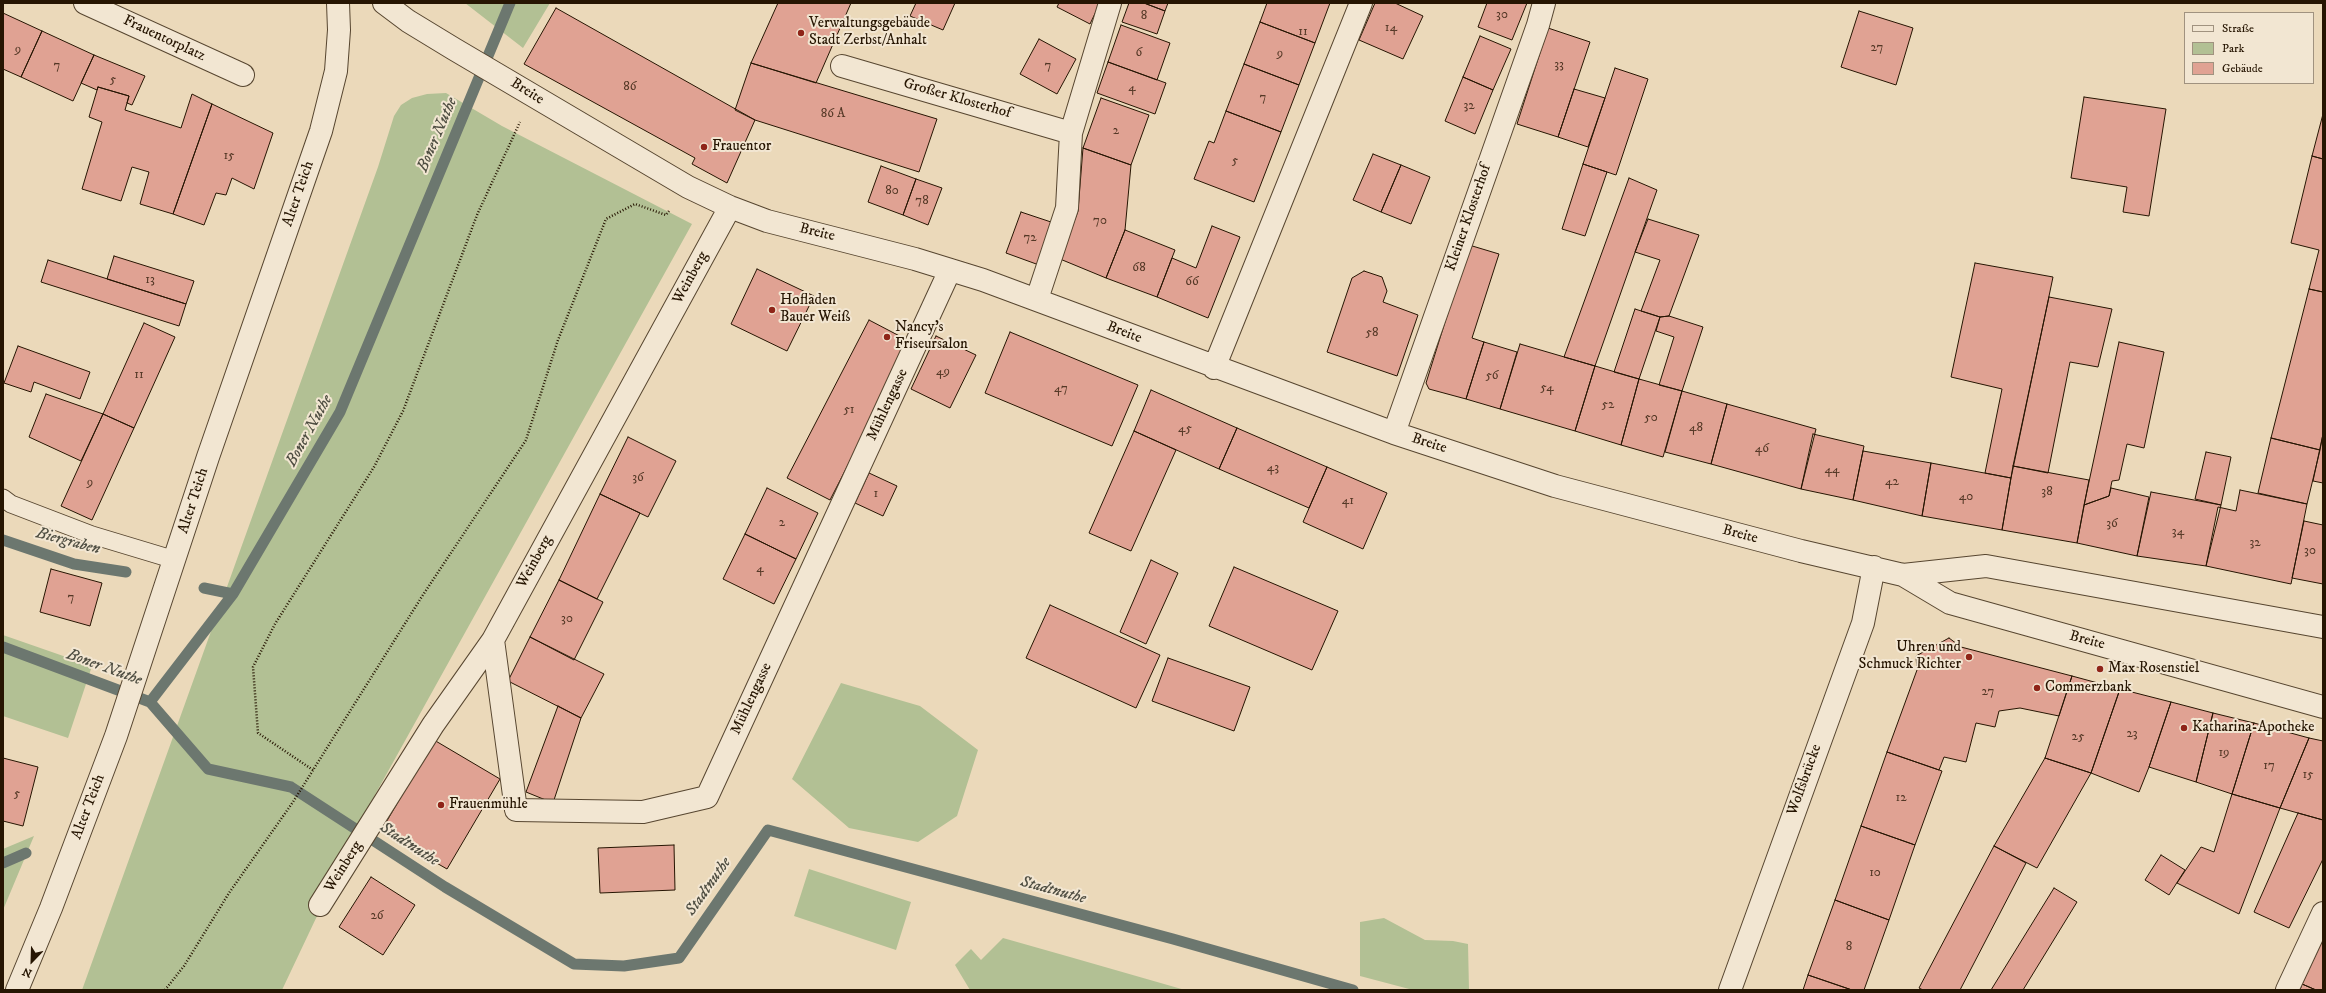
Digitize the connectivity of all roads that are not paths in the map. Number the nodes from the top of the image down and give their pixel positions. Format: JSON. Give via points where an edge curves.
{"nodes":[{"id":1,"x":85,"y":3,"type":"edge"},
{"id":2,"x":338,"y":3,"type":"edge"},
{"id":3,"x":384,"y":3,"type":"edge"},
{"id":4,"x":1110,"y":3,"type":"edge"},
{"id":5,"x":1361,"y":3,"type":"edge"},
{"id":6,"x":1544,"y":3,"type":"edge"},
{"id":7,"x":842,"y":66,"type":"dead end"},
{"id":8,"x":243,"y":75,"type":"dead end"},
{"id":9,"x":1071,"y":132,"type":"junction"},
{"id":10,"x":730,"y":207,"type":"junction"},
{"id":11,"x":950,"y":270,"type":"junction"},
{"id":12,"x":1037,"y":299,"type":"junction"},
{"id":13,"x":1214,"y":368,"type":"junction"},
{"id":14,"x":1394,"y":433,"type":"junction"},
{"id":15,"x":3,"y":498,"type":"edge"},
{"id":16,"x":175,"y":560,"type":"junction"},
{"id":17,"x":1874,"y":567,"type":"junction"},
{"id":18,"x":1903,"y":575,"type":"junction"},
{"id":19,"x":2323,"y":627,"type":"edge"},
{"id":20,"x":493,"y":640,"type":"junction"},
{"id":21,"x":2323,"y":707,"type":"edge"},
{"id":22,"x":320,"y":905,"type":"dead end"},
{"id":23,"x":2323,"y":913,"type":"edge"},
{"id":24,"x":17,"y":990,"type":"edge"},
{"id":25,"x":1730,"y":990,"type":"edge"},
{"id":26,"x":2287,"y":990,"type":"edge"}],
"edges":[{"from":1,"to":8,"type":"street","name":"Frauentorplatz"},
{"from":2,"to":16,"type":"street","name":"Alter Teich","via":[[336,70],[323,124]]},
{"from":3,"to":10,"type":"street","name":"Breite","via":[[408,21],[534,97],[688,187]]},
{"from":4,"to":9,"type":"street"},
{"from":5,"to":13,"type":"street"},
{"from":6,"to":14,"type":"street","name":"Kleiner Klosterhof"},
{"from":7,"to":9,"type":"street","name":"Großer Klosterhof"},
{"from":9,"to":12,"type":"street","via":[[1067,208]]},
{"from":10,"to":11,"type":"street","name":"Breite","via":[[768,221]]},
{"from":10,"to":20,"type":"street","name":"Weinberg"},
{"from":11,"to":12,"type":"street","name":"Breite"},
{"from":11,"to":20,"type":"street","name":"Mühlengasse","via":[[707,797],[643,812],[516,810]]},
{"from":12,"to":13,"type":"street","name":"Breite"},
{"from":13,"to":14,"type":"street","name":"Breite"},
{"from":14,"to":17,"type":"street","name":"Breite","via":[[1555,486],[1801,551]]},
{"from":15,"to":16,"type":"lane","via":[[11,504],[92,535]]},
{"from":16,"to":24,"type":"street","name":"Alter Teich","via":[[116,736]]},
{"from":17,"to":18,"type":"street","name":"Breite"},
{"from":17,"to":25,"type":"street","name":"Wolfsbrücke","via":[[1862,623]]},
{"from":18,"to":19,"type":"street","name":"Breite","via":[[1986,566]]},
{"from":18,"to":21,"type":"street","name":"Breite","via":[[1950,603]]},
{"from":20,"to":22,"type":"street","name":"Weinberg","via":[[433,725]]},
{"from":23,"to":26,"type":"street"}]}
